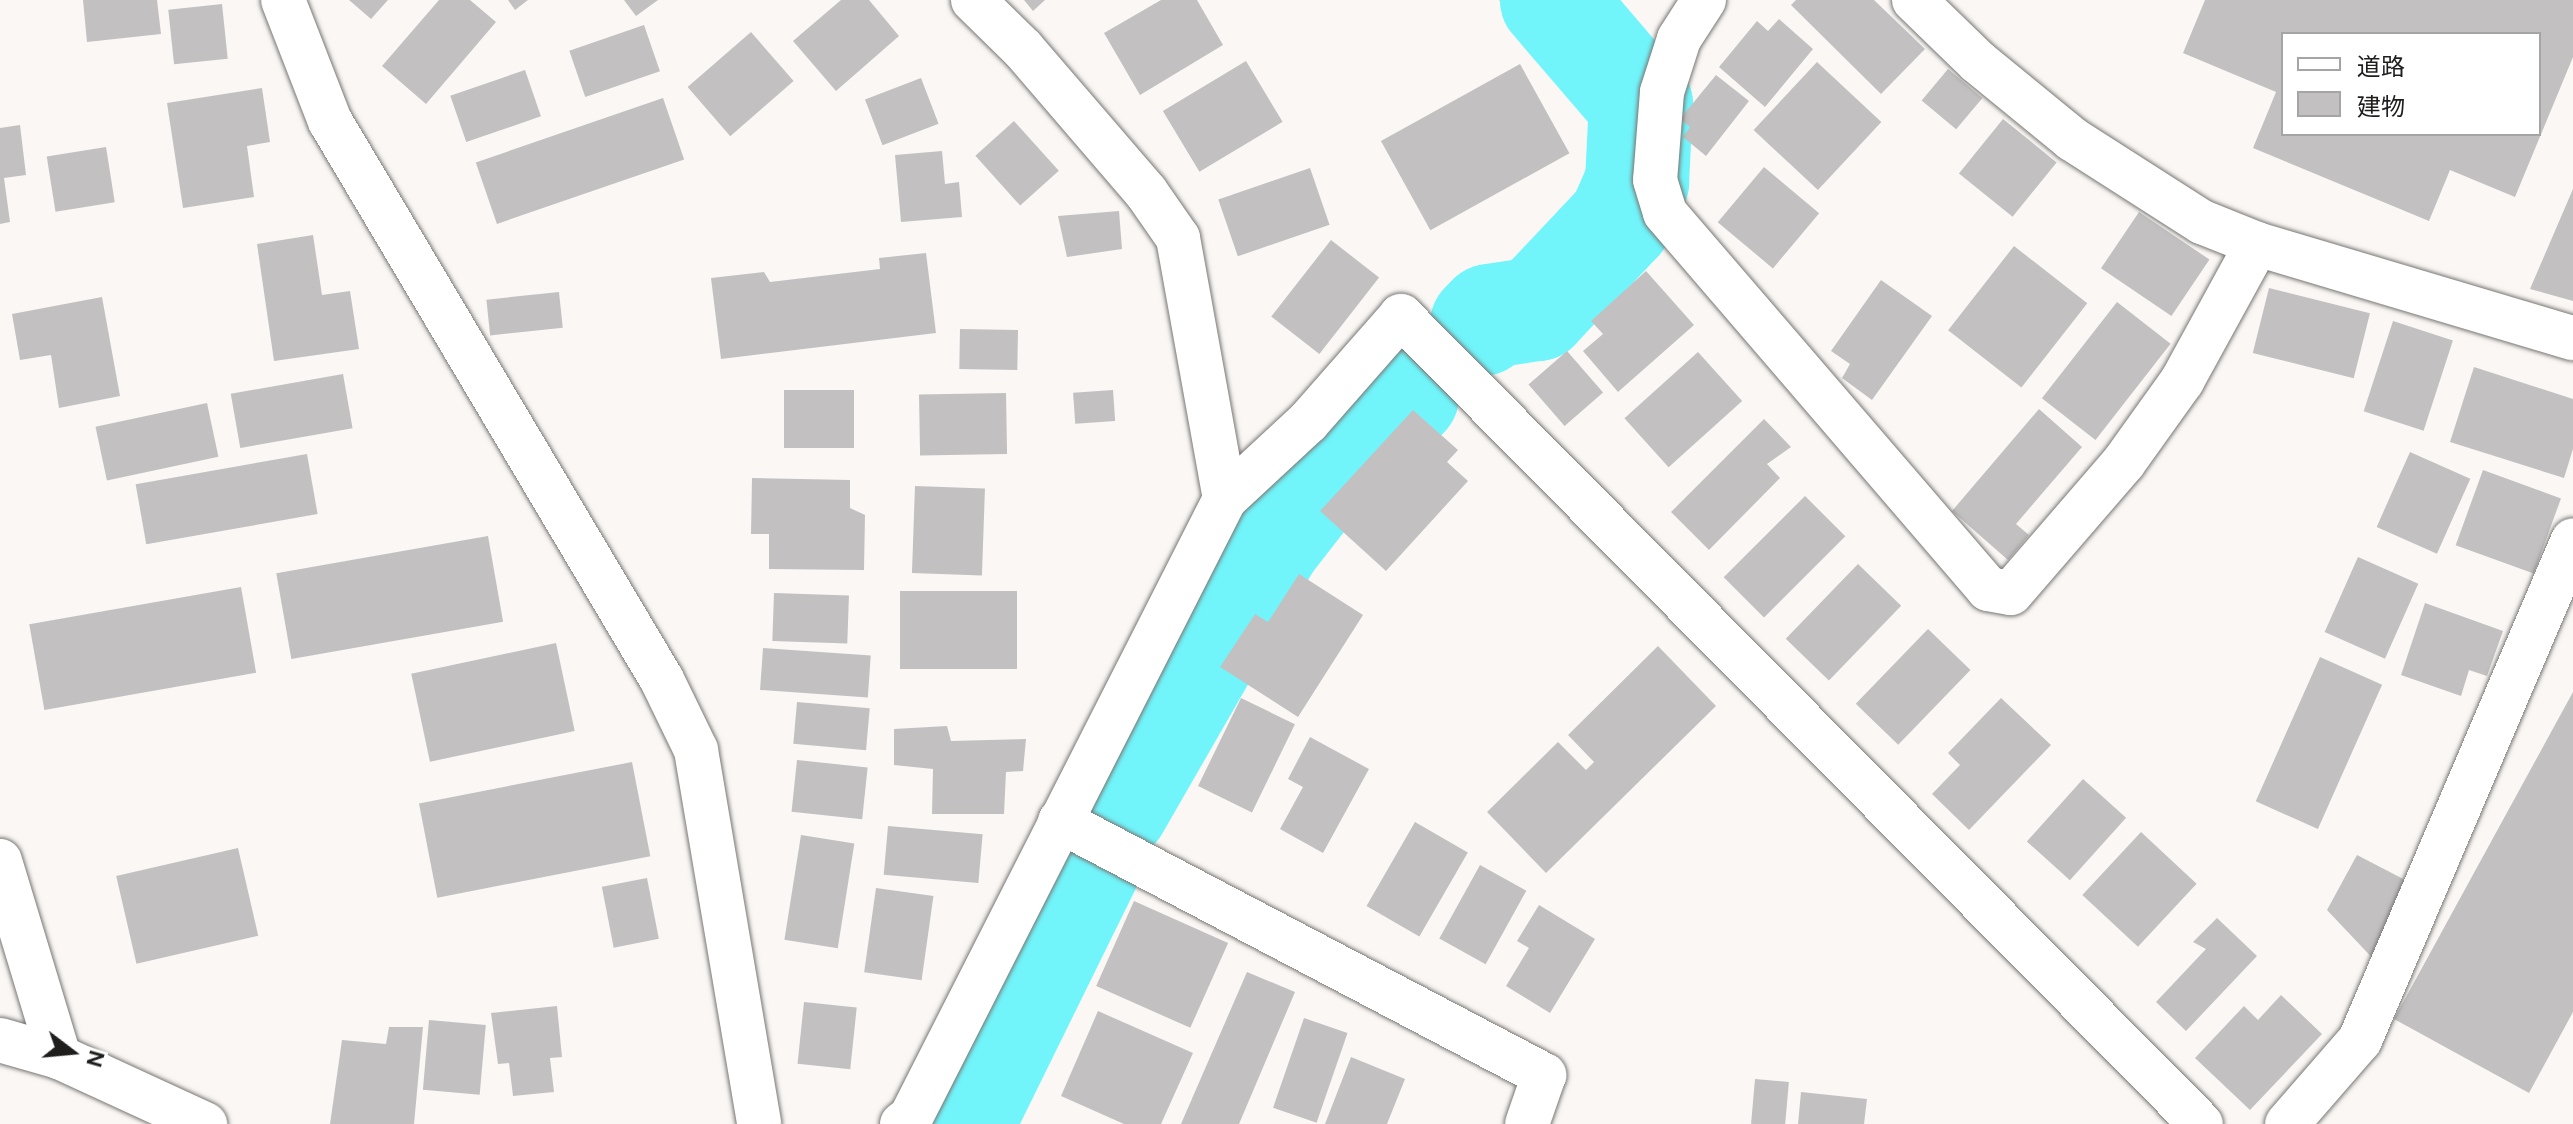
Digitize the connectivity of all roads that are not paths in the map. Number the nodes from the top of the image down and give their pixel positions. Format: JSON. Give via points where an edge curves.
{"nodes":[{"id":1,"x":283,"y":0,"type":"edge"},
{"id":2,"x":973,"y":0,"type":"edge"},
{"id":3,"x":1704,"y":0,"type":"edge"},
{"id":4,"x":1914,"y":0,"type":"edge"},
{"id":5,"x":2257,"y":244,"type":"junction"},
{"id":6,"x":2573,"y":338,"type":"edge"},
{"id":7,"x":1225,"y":499,"type":"junction"},
{"id":8,"x":2573,"y":540,"type":"edge"},
{"id":9,"x":1060,"y":821,"type":"junction"},
{"id":10,"x":0,"y":861,"type":"edge"},
{"id":11,"x":0,"y":1040,"type":"edge"},
{"id":12,"x":59,"y":1057,"type":"junction"},
{"id":13,"x":205,"y":1124,"type":"edge"},
{"id":14,"x":759,"y":1124,"type":"edge"},
{"id":15,"x":902,"y":1124,"type":"edge"},
{"id":16,"x":1527,"y":1124,"type":"edge"},
{"id":17,"x":2201,"y":1124,"type":"edge"},
{"id":18,"x":2287,"y":1124,"type":"edge"}],
"edges":[{"from":1,"to":14,"type":"street","via":[[330,121],[662,680],[696,750]]},
{"from":2,"to":7,"type":"street","via":[[1023,49],[1146,192],[1178,238]]},
{"from":3,"to":5,"type":"street","via":[[1679,39],[1662,92],[1655,180],[1665,213],[1988,589],[2011,593],[2124,462],[2182,381]]},
{"from":4,"to":5,"type":"street","via":[[1978,62],[2072,139],[2202,222]]},
{"from":5,"to":6,"type":"street"},
{"from":7,"to":9,"type":"street"},
{"from":7,"to":17,"type":"street","via":[[1308,422],[1401,316]]},
{"from":8,"to":18,"type":"street","via":[[2360,1040]]},
{"from":9,"to":15,"type":"street","via":[[911,1117]]},
{"from":9,"to":16,"type":"street","via":[[1544,1075]]},
{"from":10,"to":12,"type":"street"},
{"from":11,"to":12,"type":"street"},
{"from":12,"to":13,"type":"street"}]}
